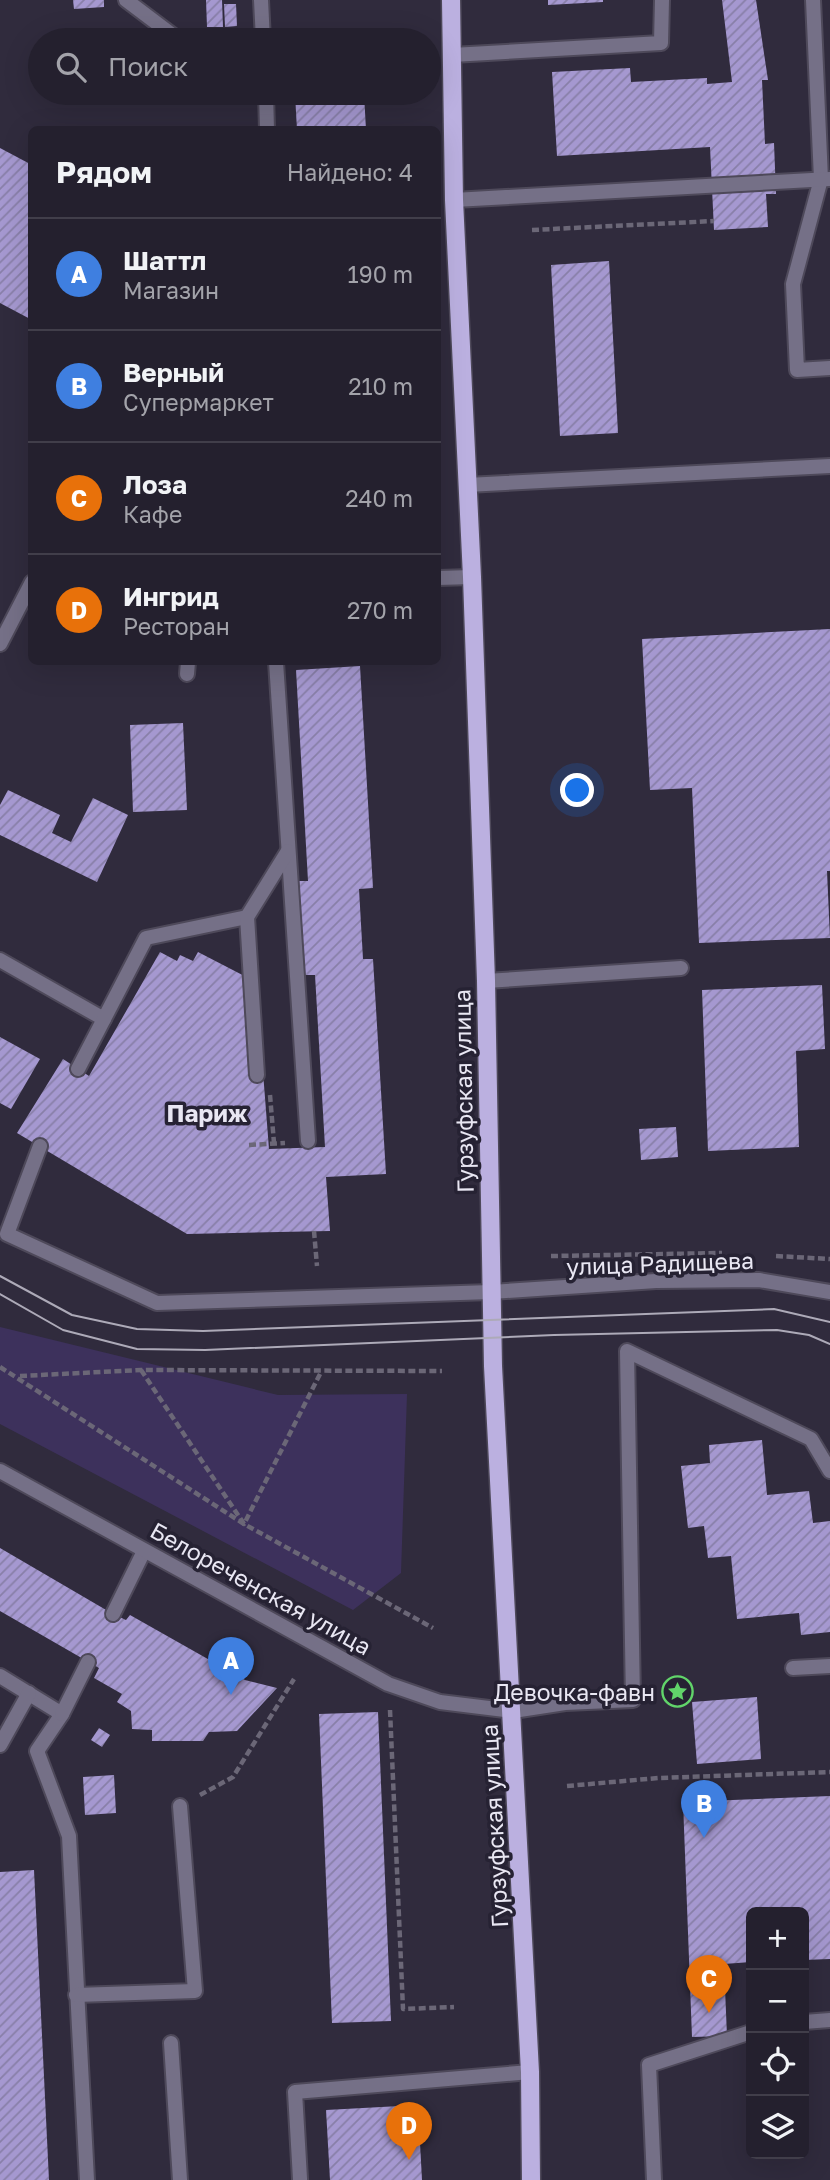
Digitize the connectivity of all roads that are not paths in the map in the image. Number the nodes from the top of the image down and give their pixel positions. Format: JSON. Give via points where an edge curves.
{"nodes":[{"id":1,"x":126,"y":0,"type":"edge"},
{"id":2,"x":261,"y":0,"type":"edge"},
{"id":3,"x":452,"y":0,"type":"edge"},
{"id":4,"x":662,"y":0,"type":"edge"},
{"id":5,"x":813,"y":0,"type":"edge"},
{"id":6,"x":163,"y":28,"type":"edge"},
{"id":7,"x":262,"y":28,"type":"edge"},
{"id":8,"x":452,"y":55,"type":"junction"},
{"id":9,"x":266,"y":105,"type":"edge"},
{"id":10,"x":267,"y":126,"type":"edge"},
{"id":11,"x":825,"y":179,"type":"edge"},
{"id":12,"x":454,"y":200,"type":"junction"},
{"id":13,"x":830,"y":368,"type":"edge"},
{"id":14,"x":830,"y":466,"type":"edge"},
{"id":15,"x":467,"y":485,"type":"junction"},
{"id":16,"x":472,"y":577,"type":"junction"},
{"id":17,"x":441,"y":578,"type":"edge"},
{"id":18,"x":28,"y":590,"type":"edge"},
{"id":19,"x":0,"y":644,"type":"edge"},
{"id":20,"x":276,"y":665,"type":"edge"},
{"id":21,"x":288,"y":851,"type":"junction"},
{"id":22,"x":247,"y":917,"type":"junction"},
{"id":23,"x":0,"y":960,"type":"edge"},
{"id":24,"x":681,"y":968,"type":"dead end"},
{"id":25,"x":486,"y":982,"type":"junction"},
{"id":26,"x":104,"y":1019,"type":"junction"},
{"id":27,"x":79,"y":1069,"type":"dead end"},
{"id":28,"x":257,"y":1076,"type":"dead end"},
{"id":29,"x":308,"y":1141,"type":"dead end"},
{"id":30,"x":40,"y":1146,"type":"dead end"},
{"id":31,"x":491,"y":1292,"type":"junction"},
{"id":32,"x":830,"y":1292,"type":"edge"},
{"id":33,"x":0,"y":1471,"type":"edge"},
{"id":34,"x":830,"y":1472,"type":"edge"},
{"id":35,"x":144,"y":1550,"type":"junction"},
{"id":36,"x":113,"y":1614,"type":"dead end"},
{"id":37,"x":88,"y":1662,"type":"dead end"},
{"id":38,"x":830,"y":1666,"type":"edge"},
{"id":39,"x":793,"y":1668,"type":"dead end"},
{"id":40,"x":0,"y":1676,"type":"edge"},
{"id":41,"x":29,"y":1693,"type":"junction"},
{"id":42,"x":513,"y":1711,"type":"junction"},
{"id":43,"x":62,"y":1714,"type":"junction"},
{"id":44,"x":0,"y":1745,"type":"edge"},
{"id":45,"x":180,"y":1806,"type":"road end"},
{"id":46,"x":76,"y":1995,"type":"junction"},
{"id":47,"x":830,"y":2020,"type":"edge"},
{"id":48,"x":809,"y":2022,"type":"edge"},
{"id":49,"x":748,"y":2033,"type":"edge"},
{"id":50,"x":171,"y":2043,"type":"dead end"},
{"id":51,"x":530,"y":2072,"type":"junction"},
{"id":52,"x":300,"y":2179,"type":"edge"},
{"id":53,"x":88,"y":2180,"type":"edge"},
{"id":54,"x":180,"y":2180,"type":"edge"},
{"id":55,"x":531,"y":2180,"type":"edge"},
{"id":56,"x":653,"y":2180,"type":"edge"}],
"edges":[{"from":1,"to":6,"type":"street"},
{"from":2,"to":7,"type":"street"},
{"from":3,"to":8,"type":"main road","name":"Гурзуфская улица"},
{"from":4,"to":8,"type":"street","via":[[661,43]]},
{"from":5,"to":11,"type":"street"},
{"from":8,"to":12,"type":"main road","name":"Гурзуфская улица"},
{"from":9,"to":10,"type":"street"},
{"from":11,"to":12,"type":"street"},
{"from":11,"to":13,"type":"street","via":[[793,284],[797,370]]},
{"from":12,"to":15,"type":"main road","name":"Гурзуфская улица"},
{"from":14,"to":15,"type":"street"},
{"from":15,"to":16,"type":"main road","name":"Гурзуфская улица"},
{"from":16,"to":17,"type":"street"},
{"from":16,"to":25,"type":"main road","name":"Гурзуфская улица"},
{"from":18,"to":19,"type":"street"},
{"from":20,"to":21,"type":"street"},
{"from":21,"to":22,"type":"street"},
{"from":21,"to":29,"type":"street"},
{"from":22,"to":26,"type":"street","via":[[146,938]]},
{"from":22,"to":28,"type":"street"},
{"from":23,"to":26,"type":"street"},
{"from":24,"to":25,"type":"street"},
{"from":25,"to":31,"type":"main road","name":"Гурзуфская улица"},
{"from":26,"to":27,"type":"street"},
{"from":30,"to":31,"type":"street","name":"улица Радищева","via":[[7,1234],[157,1303]]},
{"from":31,"to":32,"type":"street","name":"улица Радищева","via":[[656,1281],[759,1280]]},
{"from":31,"to":42,"type":"main road","name":"Гурзуфская улица"},
{"from":33,"to":35,"type":"street","name":"Белореченская улица"},
{"from":34,"to":42,"type":"street","name":"Белореченская улица","via":[[811,1439],[627,1351],[634,1700]]},
{"from":35,"to":36,"type":"street"},
{"from":35,"to":42,"type":"street","name":"Белореченская улица","via":[[388,1684],[440,1702]]},
{"from":37,"to":43,"type":"street"},
{"from":38,"to":39,"type":"street"},
{"from":40,"to":41,"type":"street"},
{"from":41,"to":43,"type":"street"},
{"from":41,"to":44,"type":"street"},
{"from":42,"to":51,"type":"main road","name":"Гурзуфская улица"},
{"from":43,"to":46,"type":"street","via":[[37,1751],[69,1836]]},
{"from":45,"to":46,"type":"street","via":[[195,1992]]},
{"from":46,"to":53,"type":"street"},
{"from":47,"to":48,"type":"street"},
{"from":49,"to":56,"type":"street","via":[[649,2065]]},
{"from":50,"to":54,"type":"street"},
{"from":51,"to":52,"type":"street","via":[[295,2092]]},
{"from":51,"to":55,"type":"main road","name":"Гурзуфская улица"}]}
